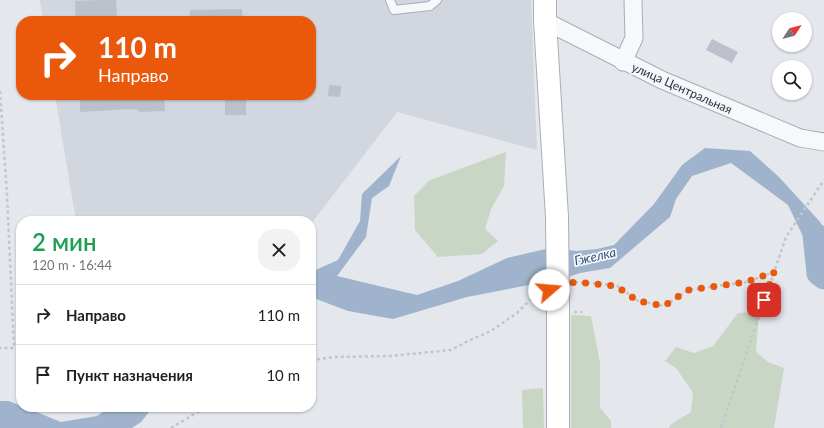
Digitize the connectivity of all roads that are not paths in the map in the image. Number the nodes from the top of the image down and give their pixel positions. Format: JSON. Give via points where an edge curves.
{"nodes":[{"id":1,"x":390,"y":0,"type":"edge"},
{"id":2,"x":437,"y":0,"type":"edge"},
{"id":3,"x":545,"y":0,"type":"edge"},
{"id":4,"x":633,"y":0,"type":"edge"},
{"id":5,"x":545,"y":21,"type":"junction"},
{"id":6,"x":623,"y":62,"type":"junction"},
{"id":7,"x":824,"y":142,"type":"edge"},
{"id":8,"x":558,"y":428,"type":"edge"}],
"edges":[{"from":1,"to":2,"type":"lane","via":[[394,10],[430,6]]},
{"from":3,"to":5,"type":"main road"},
{"from":4,"to":6,"type":"street","via":[[634,38]]},
{"from":5,"to":6,"type":"street","name":"улица Центральная"},
{"from":5,"to":8,"type":"main road","bridge":true,"via":[[557,217]]},
{"from":6,"to":7,"type":"street","name":"улица Центральная","via":[[800,138]]}]}
